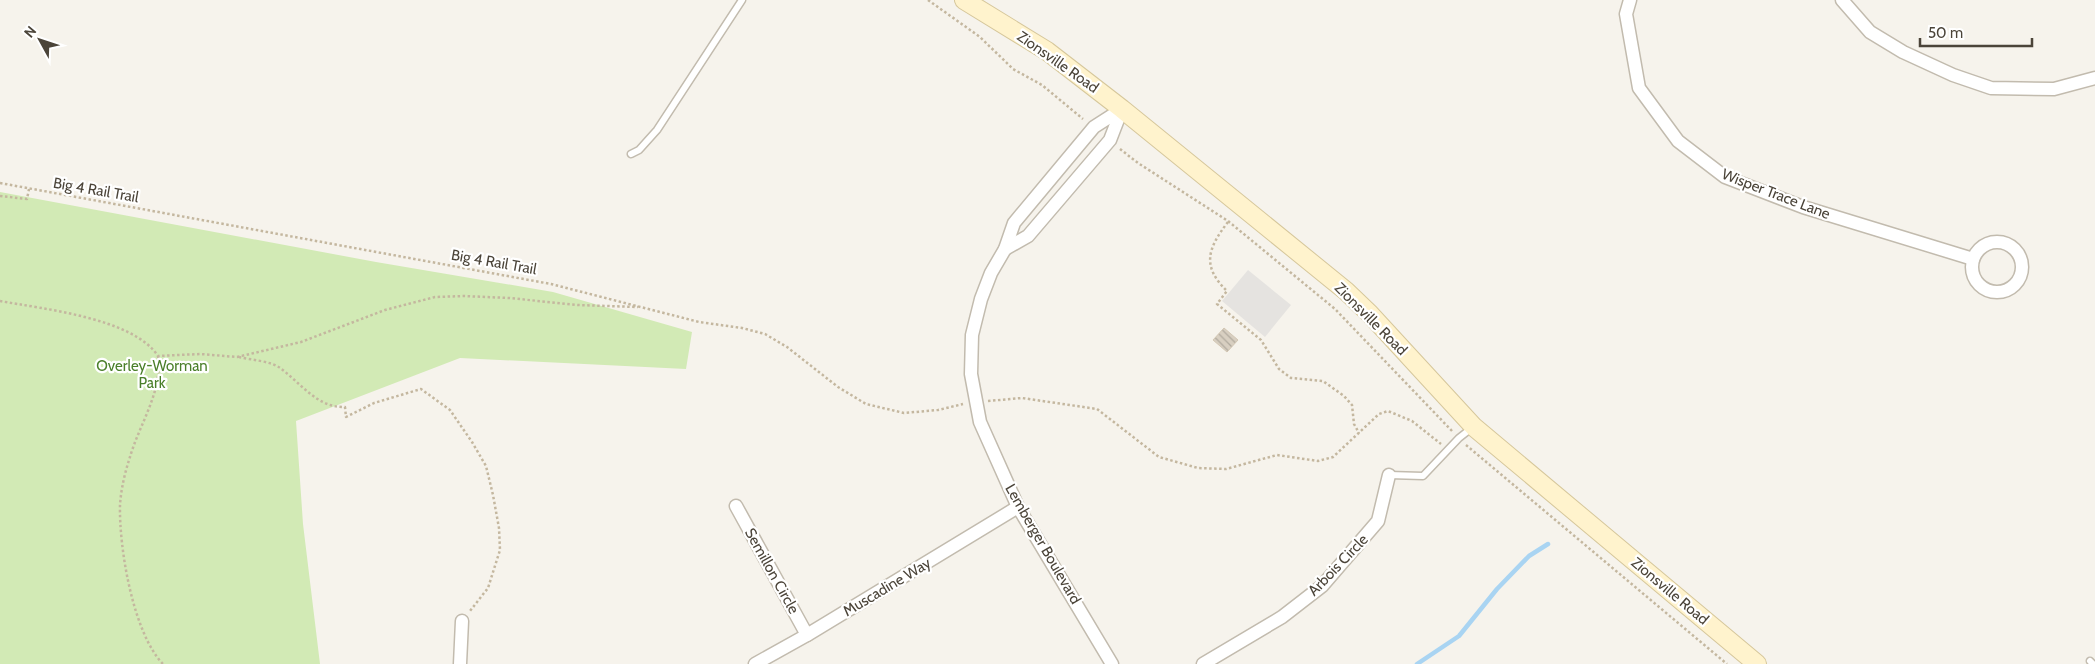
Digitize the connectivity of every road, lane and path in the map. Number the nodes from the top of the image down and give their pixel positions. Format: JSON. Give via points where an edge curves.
{"nodes":[{"id":1,"x":742,"y":0,"type":"edge"},
{"id":2,"x":928,"y":0,"type":"edge"},
{"id":3,"x":964,"y":0,"type":"edge"},
{"id":4,"x":1630,"y":0,"type":"edge"},
{"id":5,"x":1842,"y":0,"type":"edge"},
{"id":6,"x":2095,"y":78,"type":"edge"},
{"id":7,"x":1122,"y":109,"type":"junction"},
{"id":8,"x":1077,"y":113,"type":"dead end"},
{"id":9,"x":631,"y":154,"type":"dead end"},
{"id":10,"x":1128,"y":155,"type":"dead end"},
{"id":11,"x":0,"y":183,"type":"edge"},
{"id":12,"x":29,"y":189,"type":"junction"},
{"id":13,"x":0,"y":196,"type":"edge"},
{"id":14,"x":1228,"y":222,"type":"junction"},
{"id":15,"x":1244,"y":234,"type":"dead end"},
{"id":16,"x":1005,"y":249,"type":"junction"},
{"id":17,"x":1973,"y":259,"type":"dead end"},
{"id":18,"x":0,"y":301,"type":"edge"},
{"id":19,"x":643,"y":308,"type":"junction"},
{"id":20,"x":158,"y":356,"type":"junction"},
{"id":21,"x":237,"y":357,"type":"junction"},
{"id":22,"x":990,"y":400,"type":"dead end"},
{"id":23,"x":962,"y":405,"type":"dead end"},
{"id":24,"x":1474,"y":427,"type":"junction"},
{"id":25,"x":1359,"y":433,"type":"junction"},
{"id":26,"x":1448,"y":450,"type":"junction"},
{"id":27,"x":1389,"y":475,"type":"joint"},
{"id":28,"x":736,"y":506,"type":"dead end"},
{"id":29,"x":1018,"y":507,"type":"junction"},
{"id":30,"x":462,"y":621,"type":"joint"},
{"id":31,"x":807,"y":635,"type":"junction"},
{"id":32,"x":163,"y":664,"type":"edge"},
{"id":33,"x":460,"y":664,"type":"edge"},
{"id":34,"x":755,"y":664,"type":"edge"},
{"id":35,"x":1112,"y":664,"type":"edge"},
{"id":36,"x":1204,"y":664,"type":"edge"},
{"id":37,"x":1757,"y":664,"type":"edge"}],
"edges":[{"from":1,"to":9,"type":"lane","via":[[657,130]]},
{"from":2,"to":8,"type":"path","via":[[980,37],[1013,69],[1042,85]]},
{"from":3,"to":7,"type":"main road","name":"Zionsville Road","via":[[1047,51]]},
{"from":4,"to":17,"type":"street","name":"Wisper Trace Lane","via":[[1626,14],[1639,88],[1678,141],[1724,177],[1804,207]]},
{"from":5,"to":6,"type":"street","via":[[1870,32],[1903,52],[1991,88],[2054,89]]},
{"from":7,"to":16,"type":"street","name":"Lemberger Boulevard","via":[[1094,127],[1014,223]]},
{"from":7,"to":16,"type":"street","via":[[1110,140],[1028,236]]},
{"from":7,"to":24,"type":"main road","name":"Zionsville Road","via":[[1346,291]]},
{"from":10,"to":14,"type":"path"},
{"from":11,"to":12,"type":"path","name":"Big 4 Rail Trail"},
{"from":12,"to":13,"type":"path","via":[[27,199]]},
{"from":12,"to":19,"type":"path","name":"Big 4 Rail Trail","via":[[551,284]]},
{"from":14,"to":15,"type":"path"},
{"from":14,"to":25,"type":"path","via":[[1215,239],[1211,251],[1212,275],[1227,292],[1217,304],[1261,340],[1279,369],[1291,378],[1323,381],[1344,396],[1352,404],[1354,424]]},
{"from":16,"to":29,"type":"street","name":"Lemberger Boulevard","via":[[981,299],[972,334],[971,374],[980,422]]},
{"from":18,"to":20,"type":"path","via":[[129,331],[145,341]]},
{"from":19,"to":21,"type":"path","via":[[500,297],[436,297],[385,310],[301,342]]},
{"from":19,"to":23,"type":"path","name":"Big 4 Rail Trail","via":[[765,334],[787,346],[838,388],[866,404],[904,413]]},
{"from":20,"to":21,"type":"path","via":[[200,354]]},
{"from":20,"to":32,"type":"path","via":[[160,369],[156,387],[130,456],[120,504],[125,564],[134,604],[145,635]]},
{"from":21,"to":30,"type":"path","via":[[279,366],[302,388],[331,407],[345,406],[346,417],[374,403],[422,389],[450,410],[486,466],[499,528],[500,550],[488,588]]},
{"from":22,"to":25,"type":"path","via":[[1022,398],[1096,409],[1159,457],[1198,468],[1226,469],[1276,455],[1318,461],[1333,457]]},
{"from":24,"to":26,"type":"lane"},
{"from":24,"to":37,"type":"main road","name":"Zionsville Road"},
{"from":25,"to":26,"type":"path","via":[[1379,414],[1388,411],[1412,421]]},
{"from":26,"to":27,"type":"lane","via":[[1423,476]]},
{"from":27,"to":36,"type":"street","name":"Arbois Circle","via":[[1378,521],[1322,586],[1282,617]]},
{"from":28,"to":31,"type":"street","name":"Semillon Circle"},
{"from":29,"to":31,"type":"street","name":"Muscadine Way"},
{"from":29,"to":35,"type":"street","name":"Lemberger Boulevard"},
{"from":30,"to":33,"type":"street"},
{"from":31,"to":34,"type":"street","name":"Muscadine Way"}]}
